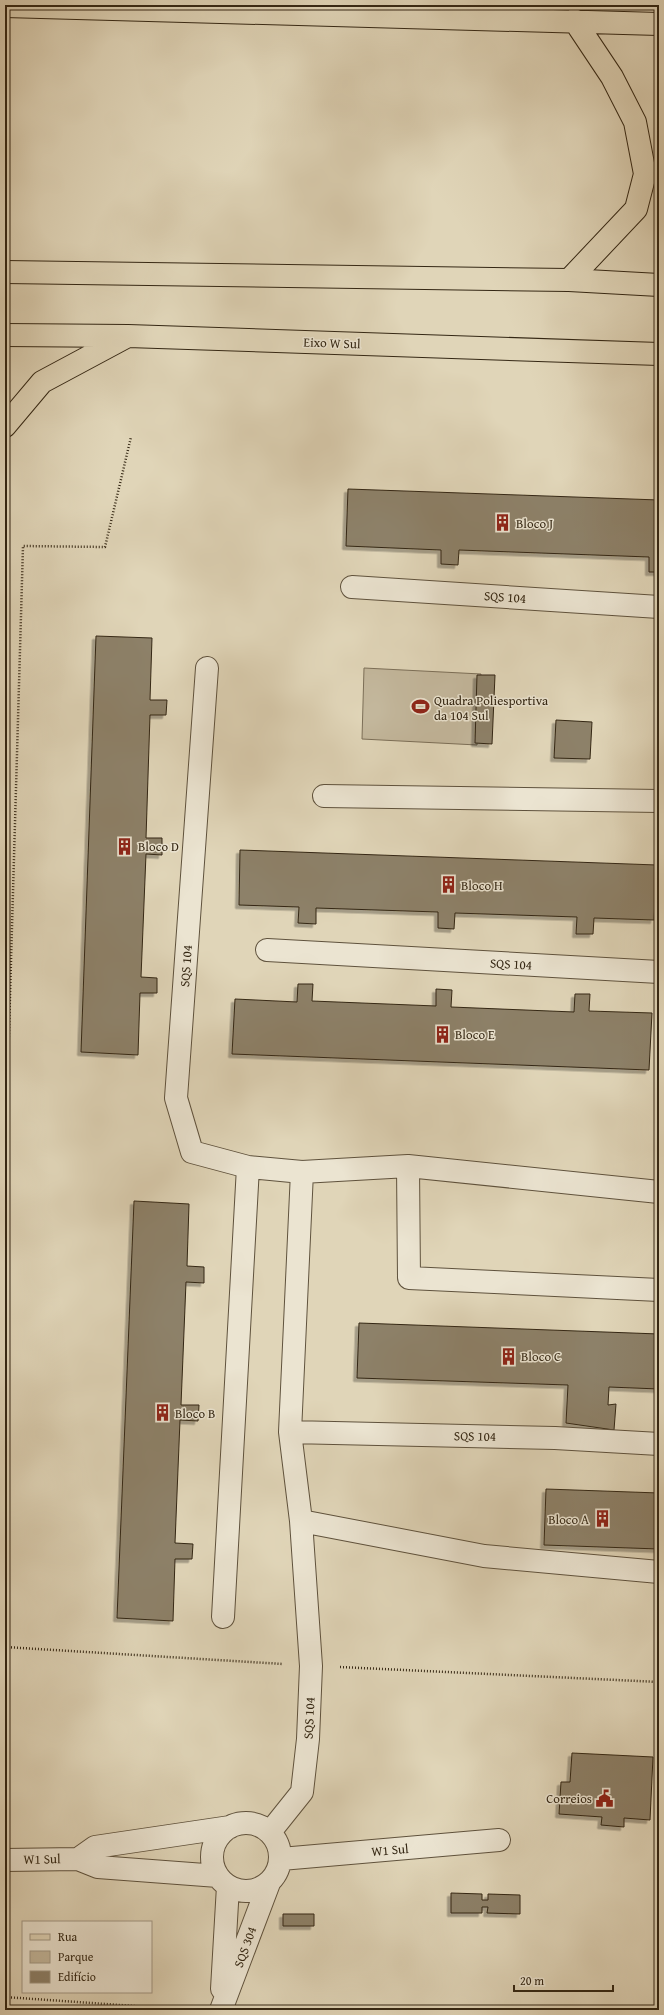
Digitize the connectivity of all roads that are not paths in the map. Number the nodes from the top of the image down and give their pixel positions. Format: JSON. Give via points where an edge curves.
{"nodes":[{"id":1,"x":5,"y":6,"type":"edge"},
{"id":2,"x":574,"y":20,"type":"junction"},
{"id":3,"x":659,"y":24,"type":"edge"},
{"id":4,"x":5,"y":272,"type":"edge"},
{"id":5,"x":569,"y":280,"type":"junction"},
{"id":6,"x":659,"y":285,"type":"edge"},
{"id":7,"x":5,"y":335,"type":"edge"},
{"id":8,"x":128,"y":336,"type":"junction"},
{"id":9,"x":659,"y":354,"type":"edge"},
{"id":10,"x":5,"y":426,"type":"edge"},
{"id":11,"x":352,"y":587,"type":"dead end"},
{"id":12,"x":659,"y":606,"type":"edge"},
{"id":13,"x":207,"y":668,"type":"dead end"},
{"id":14,"x":324,"y":796,"type":"dead end"},
{"id":15,"x":659,"y":801,"type":"edge"},
{"id":16,"x":267,"y":950,"type":"dead end"},
{"id":17,"x":659,"y":972,"type":"edge"},
{"id":18,"x":248,"y":1166,"type":"junction"},
{"id":19,"x":408,"y":1166,"type":"junction"},
{"id":20,"x":302,"y":1172,"type":"junction"},
{"id":21,"x":659,"y":1192,"type":"edge"},
{"id":22,"x":659,"y":1290,"type":"edge"},
{"id":23,"x":290,"y":1432,"type":"junction"},
{"id":24,"x":659,"y":1444,"type":"edge"},
{"id":25,"x":301,"y":1521,"type":"junction"},
{"id":26,"x":659,"y":1572,"type":"edge"},
{"id":27,"x":222,"y":1617,"type":"dead end"},
{"id":28,"x":230,"y":1827,"type":"junction"},
{"id":29,"x":270,"y":1832,"type":"junction"},
{"id":30,"x":499,"y":1840,"type":"dead end"},
{"id":31,"x":78,"y":1859,"type":"junction"},
{"id":32,"x":281,"y":1859,"type":"junction"},
{"id":33,"x":5,"y":1860,"type":"edge"},
{"id":34,"x":223,"y":1881,"type":"junction"},
{"id":35,"x":268,"y":1883,"type":"junction"},
{"id":36,"x":221,"y":2010,"type":"edge"}],
"edges":[{"from":1,"to":2,"type":"main road"},
{"from":2,"to":3,"type":"main road"},
{"from":2,"to":5,"type":"main road","via":[[612,77],[635,122],[645,174],[636,209]]},
{"from":4,"to":5,"type":"main road"},
{"from":5,"to":6,"type":"main road"},
{"from":7,"to":8,"type":"main road","name":"Eixo W Sul"},
{"from":8,"to":9,"type":"main road","name":"Eixo W Sul"},
{"from":8,"to":10,"type":"main road","via":[[42,382]]},
{"from":11,"to":12,"type":"street","name":"SQS 104"},
{"from":13,"to":18,"type":"street","name":"SQS 104","via":[[176,1098],[192,1152]]},
{"from":14,"to":15,"type":"street"},
{"from":16,"to":17,"type":"street","name":"SQS 104"},
{"from":18,"to":20,"type":"street","name":"SQS 104"},
{"from":18,"to":27,"type":"street"},
{"from":19,"to":20,"type":"street","name":"SQS 104"},
{"from":19,"to":21,"type":"street","name":"SQS 104"},
{"from":19,"to":22,"type":"street","via":[[410,1278]]},
{"from":20,"to":23,"type":"street","name":"SQS 104"},
{"from":23,"to":24,"type":"street","name":"SQS 104","via":[[555,1438]]},
{"from":23,"to":25,"type":"street","name":"SQS 104"},
{"from":25,"to":26,"type":"street","via":[[484,1556]]},
{"from":25,"to":29,"type":"street","name":"SQS 104","via":[[311,1666],[308,1739],[302,1792]]},
{"from":28,"to":29,"type":"street","via":[[244,1823],[258,1825]]},
{"from":28,"to":31,"type":"street","name":"W1 Sul","via":[[95,1847]]},
{"from":28,"to":34,"type":"street","via":[[219,1836],[213,1849],[212,1863]]},
{"from":29,"to":32,"type":"street","via":[[278,1844]]},
{"from":30,"to":32,"type":"street","name":"W1 Sul"},
{"from":31,"to":33,"type":"street","name":"W1 Sul"},
{"from":31,"to":34,"type":"street","name":"W1 Sul","via":[[98,1867]]},
{"from":32,"to":35,"type":"street","via":[[277,1872]]},
{"from":34,"to":35,"type":"street","via":[[242,1891],[256,1890]]},
{"from":34,"to":36,"type":"street","name":"SQS 304"},
{"from":35,"to":36,"type":"street","name":"SQS 304"}]}
